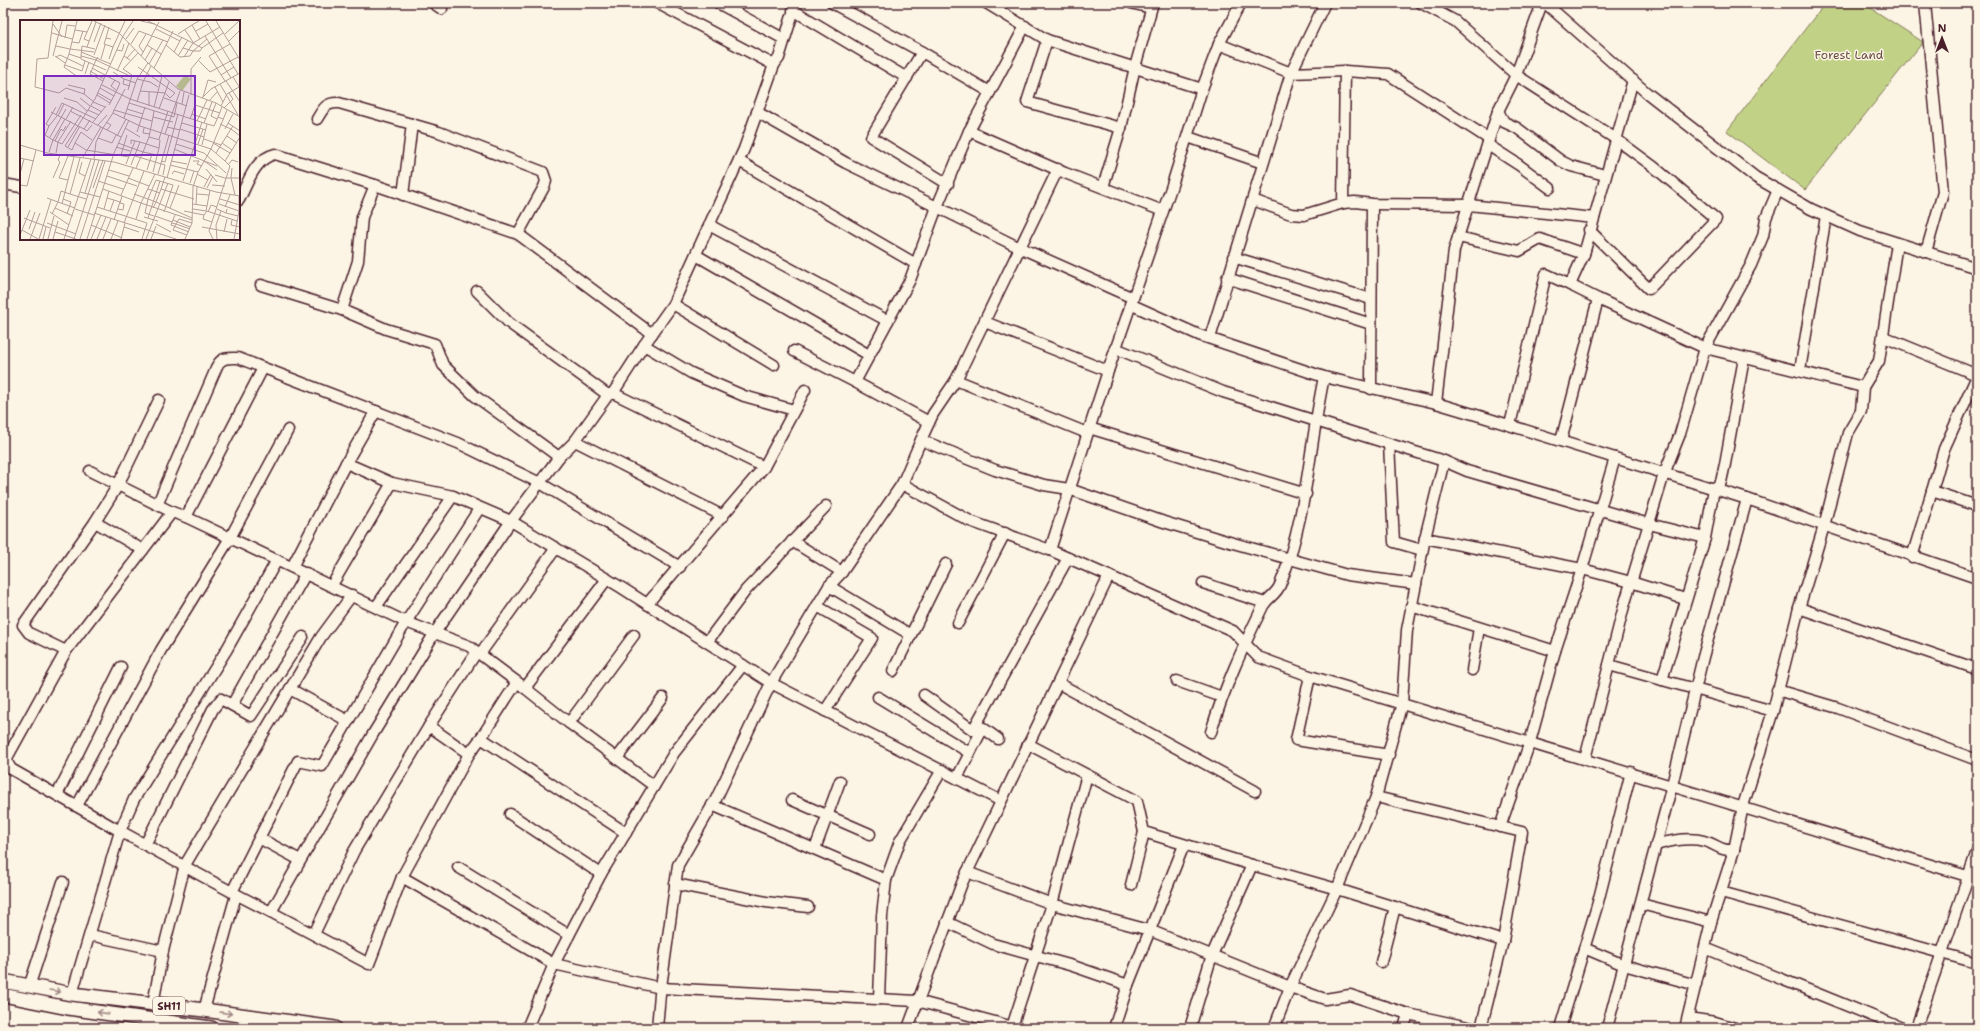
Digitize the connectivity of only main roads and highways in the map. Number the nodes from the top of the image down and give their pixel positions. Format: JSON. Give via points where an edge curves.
{"nodes":[{"id":1,"x":3,"y":981,"type":"edge"},
{"id":2,"x":3,"y":995,"type":"edge"},
{"id":3,"x":207,"y":1028,"type":"edge"},
{"id":4,"x":335,"y":1028,"type":"edge"}],
"edges":[{"from":1,"to":4,"type":"main road","number":"SH11","one_way":true,"via":[[72,994]]},
{"from":3,"to":2,"type":"main road","number":"SH11","one_way":true,"via":[[68,1008]]}]}
